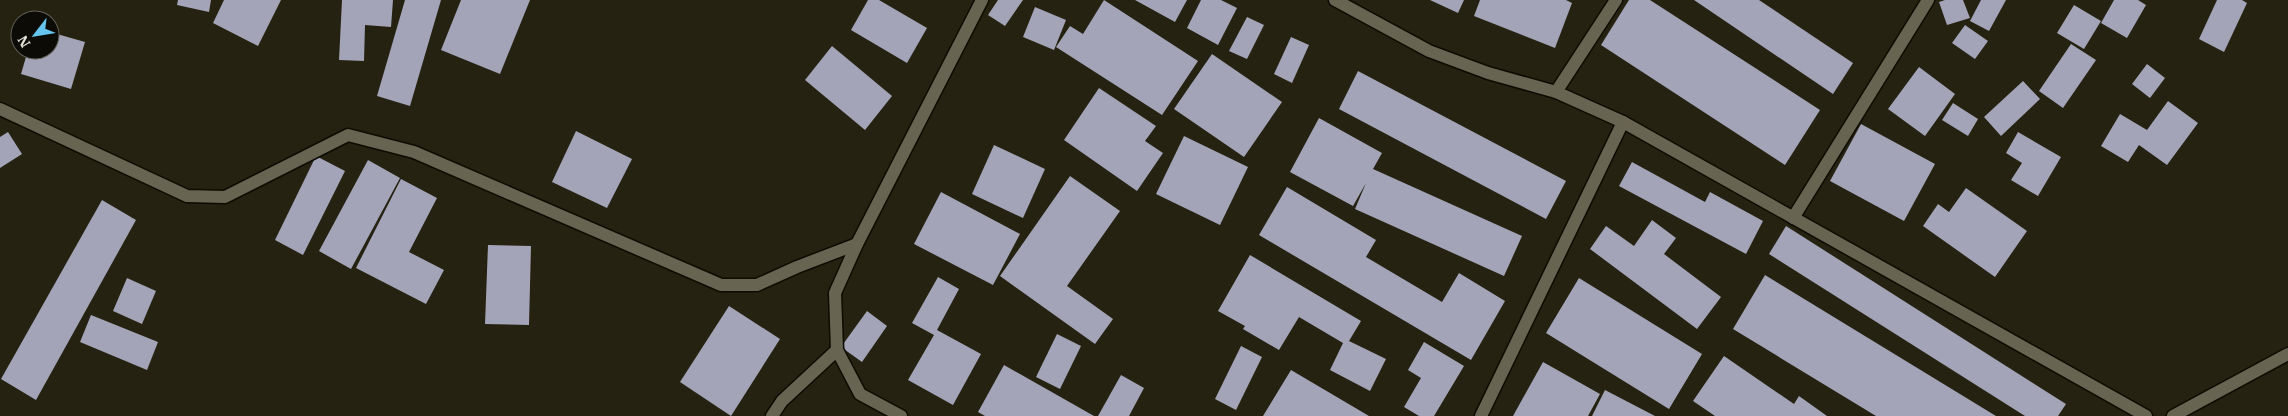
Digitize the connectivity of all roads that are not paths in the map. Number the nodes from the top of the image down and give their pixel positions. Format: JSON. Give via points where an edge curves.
{"nodes":[{"id":1,"x":982,"y":0,"type":"edge"},
{"id":2,"x":1335,"y":0,"type":"edge"},
{"id":3,"x":1616,"y":0,"type":"edge"},
{"id":4,"x":1928,"y":0,"type":"edge"},
{"id":5,"x":1556,"y":92,"type":"junction"},
{"id":6,"x":0,"y":109,"type":"edge"},
{"id":7,"x":1623,"y":122,"type":"junction"},
{"id":8,"x":1793,"y":218,"type":"junction"},
{"id":9,"x":857,"y":244,"type":"junction"},
{"id":10,"x":837,"y":350,"type":"junction"},
{"id":11,"x":2288,"y":354,"type":"edge"},
{"id":12,"x":772,"y":416,"type":"edge"},
{"id":13,"x":901,"y":416,"type":"edge"},
{"id":14,"x":1481,"y":416,"type":"edge"},
{"id":15,"x":2146,"y":416,"type":"edge"},
{"id":16,"x":2173,"y":416,"type":"edge"}],
"edges":[{"from":1,"to":9,"type":"street"},
{"from":2,"to":5,"type":"street","via":[[1428,51],[1488,73]]},
{"from":3,"to":5,"type":"street"},
{"from":4,"to":8,"type":"street"},
{"from":5,"to":7,"type":"street"},
{"from":6,"to":9,"type":"street","via":[[187,196],[225,197],[348,135],[414,152],[721,285],[757,285]]},
{"from":7,"to":8,"type":"street"},
{"from":7,"to":14,"type":"street"},
{"from":8,"to":15,"type":"street"},
{"from":9,"to":10,"type":"street","via":[[835,294]]},
{"from":10,"to":12,"type":"street","via":[[782,401]]},
{"from":10,"to":13,"type":"street","via":[[860,394]]},
{"from":11,"to":16,"type":"street"}]}
